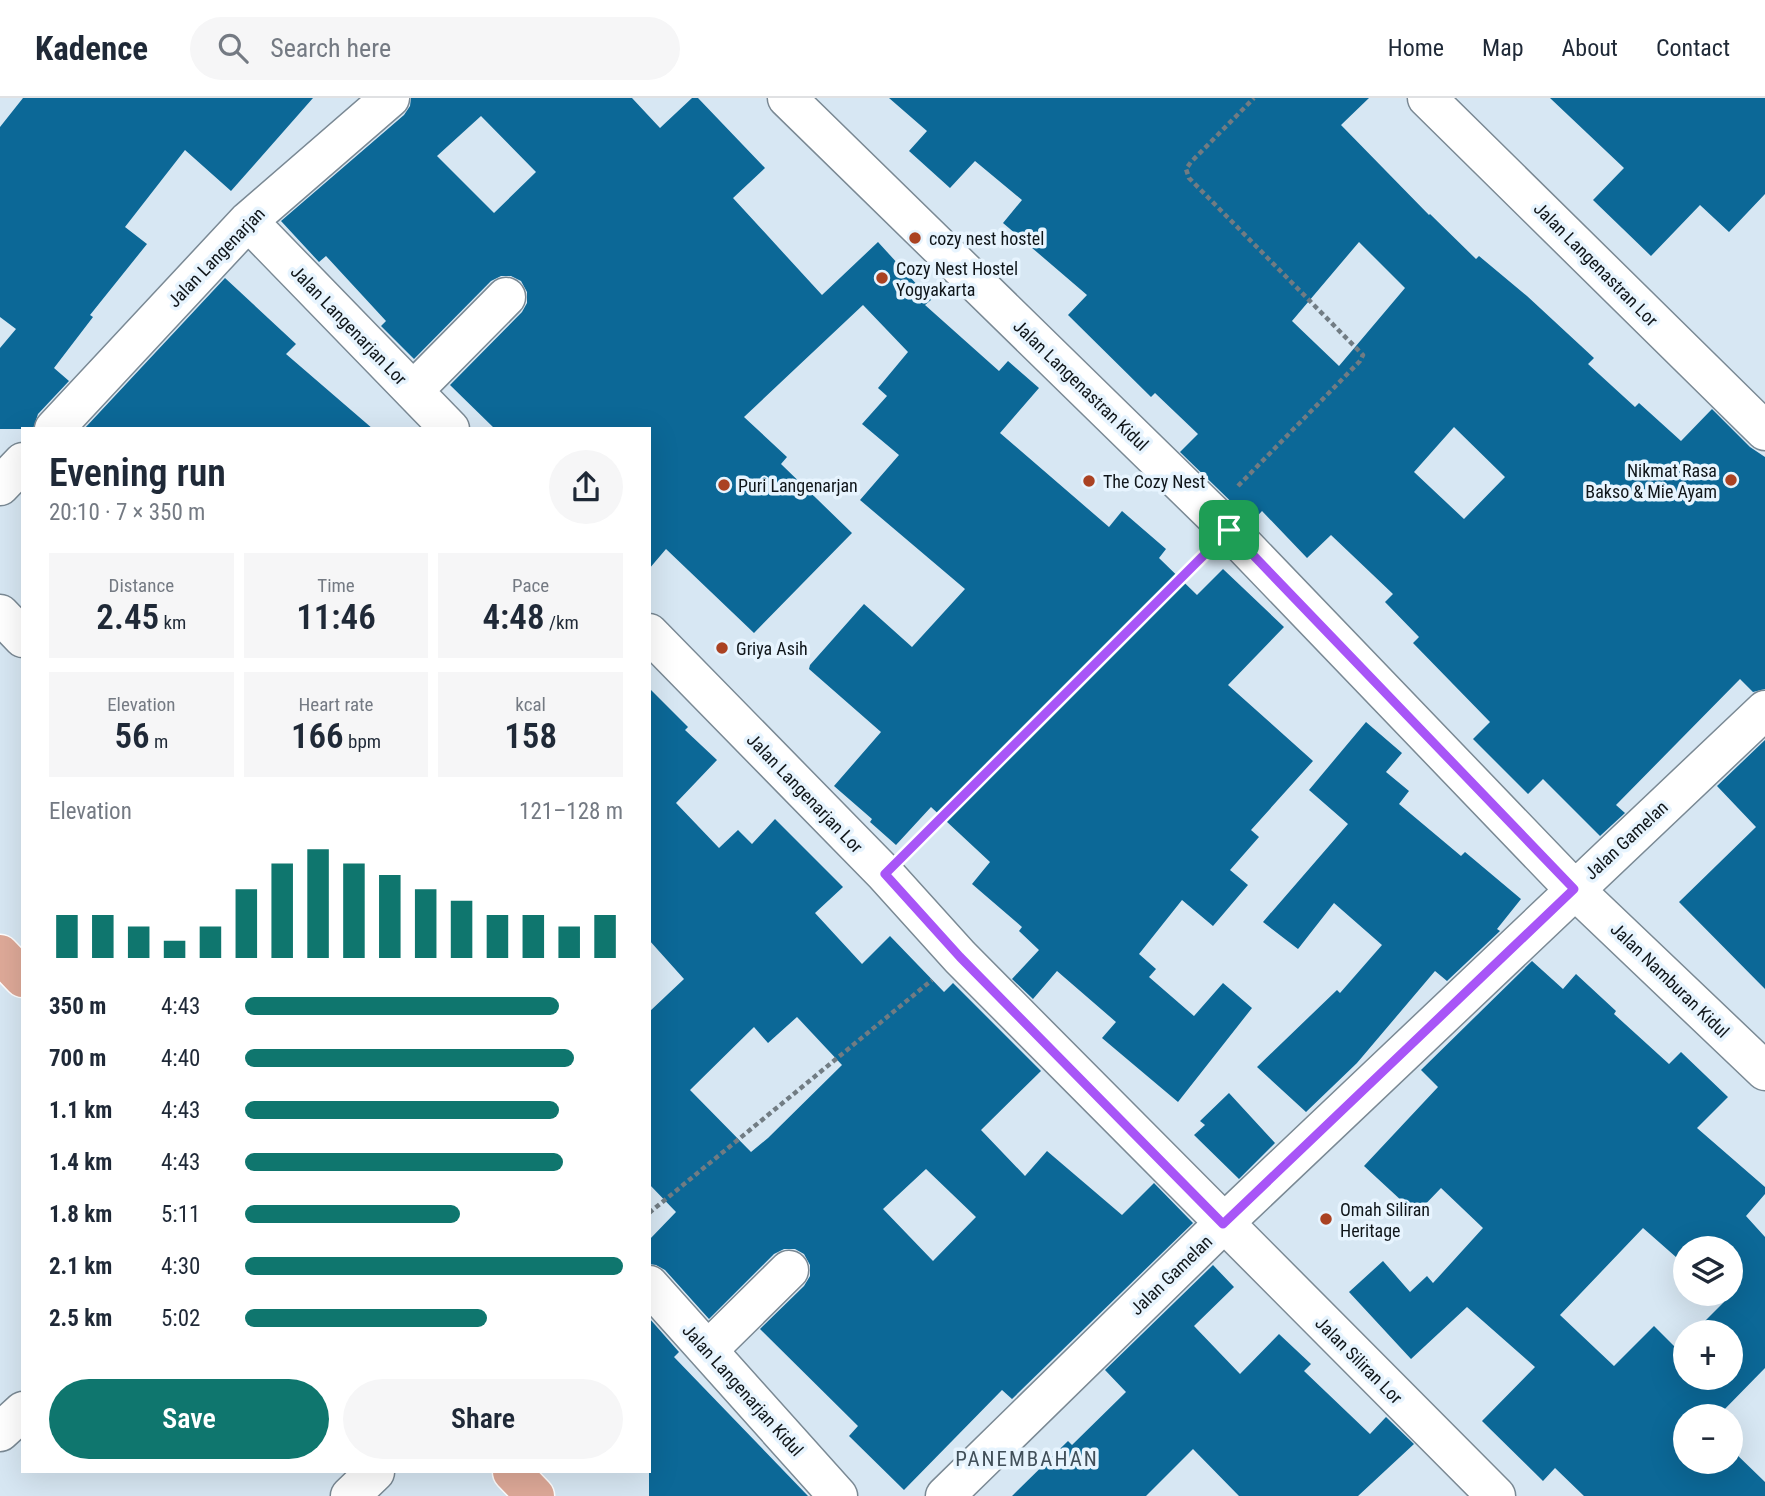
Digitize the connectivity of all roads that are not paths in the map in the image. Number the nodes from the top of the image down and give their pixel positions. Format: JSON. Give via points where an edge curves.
{"nodes":[{"id":1,"x":390,"y":98,"type":"edge"},
{"id":2,"x":786,"y":98,"type":"edge"},
{"id":3,"x":1427,"y":98,"type":"edge"},
{"id":4,"x":248,"y":221,"type":"junction"},
{"id":5,"x":506,"y":297,"type":"dead end"},
{"id":6,"x":413,"y":391,"type":"junction"},
{"id":7,"x":56,"y":427,"type":"edge"},
{"id":8,"x":448,"y":427,"type":"edge"},
{"id":9,"x":1765,"y":431,"type":"edge"},
{"id":10,"x":21,"y":464,"type":"edge"},
{"id":11,"x":0,"y":486,"type":"edge"},
{"id":12,"x":0,"y":614,"type":"edge"},
{"id":13,"x":651,"y":635,"type":"edge"},
{"id":14,"x":21,"y":636,"type":"edge"},
{"id":15,"x":1765,"y":710,"type":"edge"},
{"id":16,"x":1574,"y":889,"type":"junction"},
{"id":17,"x":0,"y":954,"type":"edge"},
{"id":18,"x":21,"y":976,"type":"edge"},
{"id":19,"x":1765,"y":1071,"type":"edge"},
{"id":20,"x":1223,"y":1224,"type":"junction"},
{"id":21,"x":789,"y":1270,"type":"dead end"},
{"id":22,"x":651,"y":1286,"type":"edge"},
{"id":23,"x":708,"y":1350,"type":"junction"},
{"id":24,"x":21,"y":1413,"type":"edge"},
{"id":25,"x":0,"y":1432,"type":"edge"},
{"id":26,"x":374,"y":1473,"type":"edge"},
{"id":27,"x":513,"y":1473,"type":"edge"},
{"id":28,"x":350,"y":1496,"type":"edge"},
{"id":29,"x":535,"y":1496,"type":"edge"},
{"id":30,"x":838,"y":1496,"type":"edge"},
{"id":31,"x":945,"y":1496,"type":"edge"},
{"id":32,"x":1496,"y":1496,"type":"edge"}],
"edges":[{"from":1,"to":4,"type":"street","name":"Jalan Langenarjan"},
{"from":2,"to":16,"type":"street","name":"Jalan Langenastran Kidul","via":[[1220,521]]},
{"from":3,"to":9,"type":"street","name":"Jalan Langenastran Lor"},
{"from":4,"to":6,"type":"street","name":"Jalan Langenarjan Lor"},
{"from":4,"to":7,"type":"street","name":"Jalan Langenarjan"},
{"from":5,"to":6,"type":"street"},
{"from":6,"to":8,"type":"street","name":"Jalan Langenarjan Lor"},
{"from":10,"to":11,"type":"street"},
{"from":12,"to":14,"type":"street"},
{"from":13,"to":20,"type":"street","name":"Jalan Langenarjan Lor"},
{"from":15,"to":16,"type":"street","name":"Jalan Gamelan"},
{"from":16,"to":19,"type":"street","name":"Jalan Namburan Kidul"},
{"from":16,"to":20,"type":"street","name":"Jalan Gamelan"},
{"from":17,"to":18,"type":"main road"},
{"from":20,"to":31,"type":"street","name":"Jalan Gamelan"},
{"from":20,"to":32,"type":"street","name":"Jalan Siliran Lor"},
{"from":21,"to":23,"type":"street"},
{"from":22,"to":23,"type":"street","name":"Jalan Langenarjan Kidul"},
{"from":23,"to":30,"type":"street","name":"Jalan Langenarjan Kidul"},
{"from":24,"to":25,"type":"street"},
{"from":26,"to":28,"type":"street"},
{"from":27,"to":29,"type":"main road"}]}
